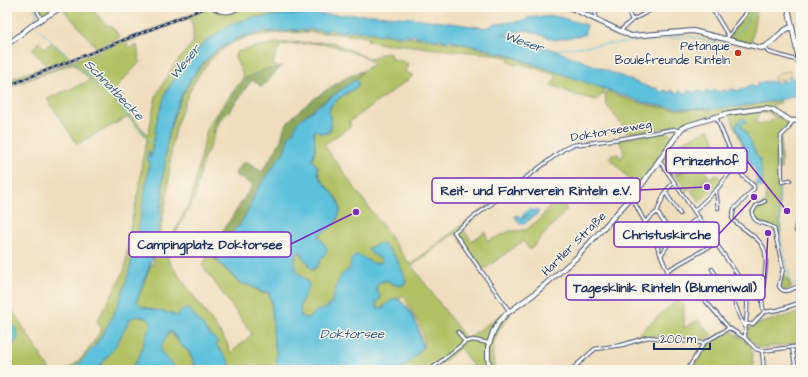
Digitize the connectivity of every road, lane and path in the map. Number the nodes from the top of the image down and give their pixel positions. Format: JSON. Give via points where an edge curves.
{"nodes":[{"id":1,"x":36,"y":7,"type":"edge"},
{"id":2,"x":62,"y":7,"type":"edge"},
{"id":3,"x":213,"y":7,"type":"edge"},
{"id":4,"x":239,"y":7,"type":"edge"},
{"id":5,"x":569,"y":7,"type":"edge"},
{"id":6,"x":592,"y":7,"type":"edge"},
{"id":7,"x":626,"y":7,"type":"edge"},
{"id":8,"x":657,"y":7,"type":"edge"},
{"id":9,"x":711,"y":7,"type":"edge"},
{"id":10,"x":749,"y":7,"type":"edge"},
{"id":11,"x":788,"y":7,"type":"edge"},
{"id":12,"x":41,"y":19,"type":"junction"},
{"id":13,"x":595,"y":19,"type":"junction"},
{"id":14,"x":632,"y":20,"type":"junction"},
{"id":15,"x":792,"y":27,"type":"junction"},
{"id":16,"x":620,"y":31,"type":"junction"},
{"id":17,"x":728,"y":34,"type":"junction"},
{"id":18,"x":725,"y":39,"type":"junction"},
{"id":19,"x":7,"y":45,"type":"edge"},
{"id":20,"x":765,"y":47,"type":"junction"},
{"id":21,"x":800,"y":57,"type":"edge"},
{"id":22,"x":801,"y":69,"type":"edge"},
{"id":23,"x":716,"y":116,"type":"junction"},
{"id":24,"x":782,"y":116,"type":"junction"},
{"id":25,"x":801,"y":119,"type":"edge"},
{"id":26,"x":792,"y":122,"type":"junction"},
{"id":27,"x":679,"y":131,"type":"junction"},
{"id":28,"x":659,"y":160,"type":"junction"},
{"id":29,"x":736,"y":164,"type":"junction"},
{"id":30,"x":790,"y":180,"type":"dead end"},
{"id":31,"x":674,"y":182,"type":"junction"},
{"id":32,"x":716,"y":190,"type":"junction"},
{"id":33,"x":665,"y":192,"type":"junction"},
{"id":34,"x":632,"y":198,"type":"junction"},
{"id":35,"x":766,"y":201,"type":"dead end"},
{"id":36,"x":718,"y":208,"type":"dead end"},
{"id":37,"x":694,"y":211,"type":"junction"},
{"id":38,"x":657,"y":212,"type":"junction"},
{"id":39,"x":680,"y":214,"type":"dead end"},
{"id":40,"x":698,"y":217,"type":"junction"},
{"id":41,"x":645,"y":222,"type":"junction"},
{"id":42,"x":801,"y":225,"type":"edge"},
{"id":43,"x":667,"y":227,"type":"dead end"},
{"id":44,"x":801,"y":230,"type":"edge"},
{"id":45,"x":716,"y":243,"type":"junction"},
{"id":46,"x":661,"y":255,"type":"junction"},
{"id":47,"x":712,"y":269,"type":"dead end"},
{"id":48,"x":668,"y":270,"type":"junction"},
{"id":49,"x":739,"y":277,"type":"junction"},
{"id":50,"x":722,"y":284,"type":"junction"},
{"id":51,"x":801,"y":285,"type":"edge"},
{"id":52,"x":728,"y":292,"type":"dead end"},
{"id":53,"x":799,"y":303,"type":"dead end"},
{"id":54,"x":735,"y":304,"type":"dead end"},
{"id":55,"x":510,"y":312,"type":"junction"},
{"id":56,"x":764,"y":312,"type":"junction"},
{"id":57,"x":745,"y":325,"type":"junction"},
{"id":58,"x":728,"y":328,"type":"junction"},
{"id":59,"x":458,"y":332,"type":"dead end"},
{"id":60,"x":745,"y":338,"type":"junction"},
{"id":61,"x":466,"y":342,"type":"junction"},
{"id":62,"x":489,"y":343,"type":"junction"},
{"id":63,"x":704,"y":343,"type":"junction"},
{"id":64,"x":801,"y":346,"type":"edge"},
{"id":65,"x":792,"y":347,"type":"junction"},
{"id":66,"x":762,"y":351,"type":"junction"},
{"id":67,"x":688,"y":369,"type":"edge"},
{"id":68,"x":430,"y":370,"type":"edge"},
{"id":69,"x":490,"y":370,"type":"edge"},
{"id":70,"x":571,"y":370,"type":"edge"},
{"id":71,"x":764,"y":370,"type":"edge"},
{"id":72,"x":796,"y":370,"type":"edge"}],
"edges":[{"from":1,"to":12,"type":"street"},
{"from":2,"to":12,"type":"main road"},
{"from":3,"to":4,"type":"main road","via":[[226,12]]},
{"from":5,"to":13,"type":"main road"},
{"from":6,"to":13,"type":"street","via":[[596,13]]},
{"from":7,"to":14,"type":"street"},
{"from":8,"to":14,"type":"street"},
{"from":9,"to":17,"type":"street"},
{"from":10,"to":17,"type":"street","via":[[740,23]]},
{"from":11,"to":15,"type":"main road"},
{"from":12,"to":19,"type":"main road"},
{"from":13,"to":16,"type":"main road"},
{"from":14,"to":16,"type":"street"},
{"from":15,"to":20,"type":"main road"},
{"from":15,"to":21,"type":"main road"},
{"from":16,"to":18,"type":"main road","via":[[634,36],[689,31]]},
{"from":17,"to":18,"type":"street"},
{"from":18,"to":20,"type":"main road","via":[[757,48]]},
{"from":20,"to":21,"type":"street","via":[[768,52],[796,60]]},
{"from":21,"to":22,"type":"main road","bridge":true},
{"from":23,"to":24,"type":"main road","name":"Hartler Straße","via":[[765,108],[774,110]]},
{"from":23,"to":27,"type":"main road","name":"Hartler Straße","via":[[686,126]]},
{"from":23,"to":29,"type":"street"},
{"from":24,"to":25,"type":"main road","via":[[793,120]]},
{"from":24,"to":26,"type":"main road"},
{"from":25,"to":26,"type":"main road"},
{"from":26,"to":30,"type":"street","via":[[781,136],[782,182]]},
{"from":27,"to":28,"type":"main road","name":"Hartler Straße"},
{"from":27,"to":55,"type":"street","name":"Doktorseeweg","via":[[674,129],[572,145],[454,232]]},
{"from":28,"to":31,"type":"street"},
{"from":28,"to":34,"type":"main road","name":"Hartler Straße"},
{"from":29,"to":32,"type":"street"},
{"from":29,"to":56,"type":"street","via":[[743,176],[755,187],[734,209],[732,218],[761,242],[765,250],[762,298]]},
{"from":31,"to":33,"type":"street"},
{"from":31,"to":37,"type":"street"},
{"from":32,"to":36,"type":"street"},
{"from":32,"to":37,"type":"street"},
{"from":33,"to":38,"type":"street"},
{"from":33,"to":39,"type":"street"},
{"from":34,"to":41,"type":"street"},
{"from":34,"to":55,"type":"main road","name":"Hartler Straße","via":[[572,263]]},
{"from":35,"to":51,"type":"street","via":[[752,213],[756,221],[772,226],[776,233],[783,269],[779,286],[786,292]]},
{"from":37,"to":40,"type":"street"},
{"from":38,"to":41,"type":"street"},
{"from":38,"to":43,"type":"street"},
{"from":40,"to":45,"type":"street"},
{"from":40,"to":46,"type":"street","via":[[667,245]]},
{"from":41,"to":46,"type":"street"},
{"from":42,"to":44,"type":"street","via":[[796,226],[796,231]]},
{"from":45,"to":48,"type":"street"},
{"from":45,"to":49,"type":"street"},
{"from":46,"to":48,"type":"street"},
{"from":47,"to":50,"type":"street"},
{"from":48,"to":58,"type":"street","via":[[669,275],[688,281]]},
{"from":49,"to":50,"type":"street"},
{"from":49,"to":57,"type":"street","via":[[748,301]]},
{"from":50,"to":52,"type":"street"},
{"from":53,"to":56,"type":"street"},
{"from":54,"to":57,"type":"street"},
{"from":55,"to":62,"type":"main road","name":"Hartler Straße","via":[[495,327]]},
{"from":56,"to":57,"type":"street","via":[[753,324]]},
{"from":57,"to":60,"type":"street"},
{"from":58,"to":60,"type":"street"},
{"from":58,"to":63,"type":"street"},
{"from":59,"to":61,"type":"street"},
{"from":60,"to":66,"type":"street","via":[[756,349]]},
{"from":61,"to":62,"type":"street","via":[[472,340]]},
{"from":61,"to":68,"type":"street"},
{"from":62,"to":69,"type":"main road","name":"Hartler Straße"},
{"from":63,"to":67,"type":"street"},
{"from":63,"to":70,"type":"street","via":[[648,336],[622,345],[595,349]]},
{"from":64,"to":65,"type":"street"},
{"from":65,"to":66,"type":"street"},
{"from":65,"to":72,"type":"street"},
{"from":66,"to":71,"type":"street"}]}
